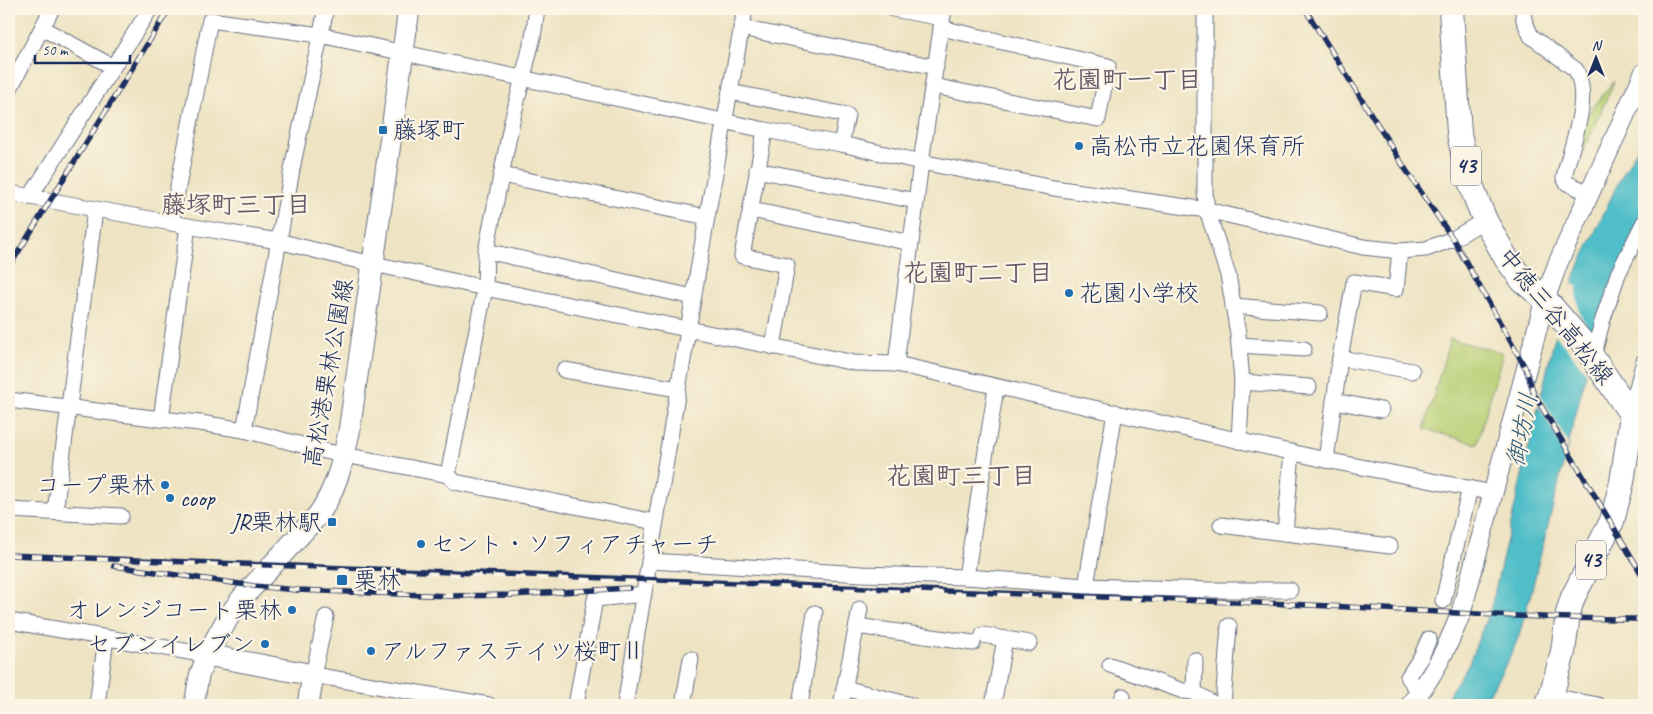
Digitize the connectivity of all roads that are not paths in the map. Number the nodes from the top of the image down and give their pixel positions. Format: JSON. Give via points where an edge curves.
{"nodes":[{"id":1,"x":52,"y":9,"type":"edge"},
{"id":2,"x":150,"y":9,"type":"edge"},
{"id":3,"x":326,"y":9,"type":"edge"},
{"id":4,"x":409,"y":9,"type":"edge"},
{"id":5,"x":537,"y":9,"type":"edge"},
{"id":6,"x":745,"y":9,"type":"edge"},
{"id":7,"x":893,"y":9,"type":"edge"},
{"id":8,"x":1205,"y":9,"type":"edge"},
{"id":9,"x":1451,"y":9,"type":"edge"},
{"id":10,"x":1523,"y":9,"type":"edge"},
{"id":11,"x":942,"y":18,"type":"edge"},
{"id":12,"x":42,"y":28,"type":"junction"},
{"id":13,"x":741,"y":28,"type":"junction"},
{"id":14,"x":320,"y":36,"type":"junction"},
{"id":15,"x":402,"y":53,"type":"junction"},
{"id":16,"x":113,"y":67,"type":"junction"},
{"id":17,"x":936,"y":67,"type":"junction"},
{"id":18,"x":1644,"y":73,"type":"edge"},
{"id":19,"x":522,"y":78,"type":"junction"},
{"id":20,"x":933,"y":86,"type":"junction"},
{"id":21,"x":9,"y":90,"type":"edge"},
{"id":22,"x":730,"y":92,"type":"junction"},
{"id":23,"x":725,"y":121,"type":"junction"},
{"id":24,"x":765,"y":130,"type":"junction"},
{"id":25,"x":841,"y":144,"type":"junction"},
{"id":26,"x":921,"y":162,"type":"junction"},
{"id":27,"x":757,"y":170,"type":"junction"},
{"id":28,"x":502,"y":175,"type":"junction"},
{"id":29,"x":9,"y":193,"type":"edge"},
{"id":30,"x":1589,"y":193,"type":"junction"},
{"id":31,"x":30,"y":197,"type":"junction"},
{"id":32,"x":916,"y":201,"type":"junction"},
{"id":33,"x":95,"y":210,"type":"junction"},
{"id":34,"x":751,"y":210,"type":"junction"},
{"id":35,"x":1207,"y":210,"type":"junction"},
{"id":36,"x":707,"y":217,"type":"junction"},
{"id":37,"x":1485,"y":220,"type":"junction"},
{"id":38,"x":1644,"y":222,"type":"edge"},
{"id":39,"x":171,"y":223,"type":"junction"},
{"id":40,"x":188,"y":226,"type":"junction"},
{"id":41,"x":278,"y":241,"type":"junction"},
{"id":42,"x":911,"y":243,"type":"junction"},
{"id":43,"x":486,"y":251,"type":"junction"},
{"id":44,"x":1400,"y":251,"type":"junction"},
{"id":45,"x":373,"y":263,"type":"junction"},
{"id":46,"x":485,"y":288,"type":"junction"},
{"id":47,"x":693,"y":297,"type":"junction"},
{"id":48,"x":1234,"y":306,"type":"junction"},
{"id":49,"x":1551,"y":306,"type":"junction"},
{"id":50,"x":1320,"y":313,"type":"dead end"},
{"id":51,"x":688,"y":330,"type":"junction"},
{"id":52,"x":1239,"y":345,"type":"junction"},
{"id":53,"x":773,"y":347,"type":"junction"},
{"id":54,"x":1304,"y":349,"type":"dead end"},
{"id":55,"x":1593,"y":357,"type":"junction"},
{"id":56,"x":1340,"y":358,"type":"junction"},
{"id":57,"x":1644,"y":361,"type":"edge"},
{"id":58,"x":896,"y":364,"type":"junction"},
{"id":59,"x":564,"y":370,"type":"dead end"},
{"id":60,"x":1412,"y":371,"type":"dead end"},
{"id":61,"x":1242,"y":382,"type":"junction"},
{"id":62,"x":1309,"y":387,"type":"dead end"},
{"id":63,"x":996,"y":388,"type":"junction"},
{"id":64,"x":678,"y":389,"type":"junction"},
{"id":65,"x":9,"y":400,"type":"edge"},
{"id":66,"x":1334,"y":401,"type":"junction"},
{"id":67,"x":69,"y":408,"type":"junction"},
{"id":68,"x":1381,"y":410,"type":"dead end"},
{"id":69,"x":1115,"y":412,"type":"junction"},
{"id":70,"x":162,"y":419,"type":"junction"},
{"id":71,"x":1638,"y":424,"type":"edge"},
{"id":72,"x":244,"y":430,"type":"junction"},
{"id":73,"x":1239,"y":441,"type":"junction"},
{"id":74,"x":1292,"y":452,"type":"junction"},
{"id":75,"x":344,"y":455,"type":"junction"},
{"id":76,"x":1326,"y":460,"type":"junction"},
{"id":77,"x":448,"y":475,"type":"junction"},
{"id":78,"x":1470,"y":488,"type":"junction"},
{"id":79,"x":1493,"y":493,"type":"junction"},
{"id":80,"x":9,"y":510,"type":"edge"},
{"id":81,"x":55,"y":512,"type":"junction"},
{"id":82,"x":121,"y":516,"type":"dead end"},
{"id":83,"x":655,"y":522,"type":"junction"},
{"id":84,"x":1221,"y":525,"type":"dead end"},
{"id":85,"x":1285,"y":533,"type":"junction"},
{"id":86,"x":1390,"y":546,"type":"dead end"},
{"id":87,"x":650,"y":561,"type":"junction"},
{"id":88,"x":966,"y":577,"type":"junction"},
{"id":89,"x":1086,"y":586,"type":"junction"},
{"id":90,"x":1290,"y":590,"type":"dead end"},
{"id":91,"x":644,"y":594,"type":"junction"},
{"id":92,"x":1443,"y":601,"type":"dead end"},
{"id":93,"x":860,"y":609,"type":"dead end"},
{"id":94,"x":815,"y":613,"type":"dead end"},
{"id":95,"x":326,"y":616,"type":"dead end"},
{"id":96,"x":9,"y":621,"type":"edge"},
{"id":97,"x":857,"y":626,"type":"junction"},
{"id":98,"x":1229,"y":626,"type":"dead end"},
{"id":99,"x":106,"y":638,"type":"junction"},
{"id":100,"x":1005,"y":639,"type":"junction"},
{"id":101,"x":1429,"y":639,"type":"dead end"},
{"id":102,"x":1029,"y":643,"type":"dead end"},
{"id":103,"x":207,"y":655,"type":"junction"},
{"id":104,"x":691,"y":659,"type":"dead end"},
{"id":105,"x":1195,"y":660,"type":"dead end"},
{"id":106,"x":1110,"y":665,"type":"dead end"},
{"id":107,"x":313,"y":675,"type":"junction"},
{"id":108,"x":844,"y":688,"type":"junction"},
{"id":109,"x":1194,"y":692,"type":"junction"},
{"id":110,"x":413,"y":699,"type":"edge"},
{"id":111,"x":1415,"y":699,"type":"edge"},
{"id":112,"x":1549,"y":701,"type":"edge"},
{"id":113,"x":97,"y":705,"type":"edge"},
{"id":114,"x":194,"y":705,"type":"edge"},
{"id":115,"x":308,"y":705,"type":"edge"},
{"id":116,"x":489,"y":705,"type":"edge"},
{"id":117,"x":576,"y":705,"type":"edge"},
{"id":118,"x":626,"y":705,"type":"edge"},
{"id":119,"x":683,"y":705,"type":"edge"},
{"id":120,"x":800,"y":705,"type":"edge"},
{"id":121,"x":841,"y":705,"type":"edge"},
{"id":122,"x":912,"y":705,"type":"edge"},
{"id":123,"x":992,"y":705,"type":"edge"},
{"id":124,"x":1214,"y":705,"type":"edge"},
{"id":125,"x":1223,"y":705,"type":"edge"},
{"id":126,"x":1598,"y":705,"type":"edge"}],
"edges":[{"from":1,"to":12,"type":"street"},
{"from":2,"to":16,"type":"street"},
{"from":3,"to":14,"type":"street"},
{"from":4,"to":15,"type":"main road","name":"高松港栗林公園線"},
{"from":5,"to":19,"type":"street"},
{"from":6,"to":13,"type":"street"},
{"from":7,"to":11,"type":"street"},
{"from":8,"to":35,"type":"street"},
{"from":9,"to":37,"type":"main road","name":"中徳三谷高松線","number":"43","via":[[1459,133],[1466,168]]},
{"from":10,"to":30,"type":"street","via":[[1531,36],[1576,70],[1580,78],[1581,111],[1564,178],[1567,183]]},
{"from":11,"to":17,"type":"street"},
{"from":11,"to":20,"type":"street","via":[[1108,66],[1098,119]]},
{"from":12,"to":16,"type":"street"},
{"from":12,"to":21,"type":"street"},
{"from":13,"to":17,"type":"street"},
{"from":13,"to":22,"type":"street"},
{"from":14,"to":15,"type":"street"},
{"from":14,"to":39,"type":"street","via":[[210,20]]},
{"from":14,"to":41,"type":"street"},
{"from":15,"to":19,"type":"street"},
{"from":15,"to":45,"type":"main road","name":"高松港栗林公園線"},
{"from":16,"to":31,"type":"street"},
{"from":17,"to":20,"type":"street"},
{"from":18,"to":30,"type":"street"},
{"from":19,"to":23,"type":"street"},
{"from":19,"to":28,"type":"street"},
{"from":20,"to":26,"type":"street"},
{"from":22,"to":23,"type":"street"},
{"from":22,"to":25,"type":"street","via":[[847,115]]},
{"from":23,"to":24,"type":"street"},
{"from":23,"to":36,"type":"street"},
{"from":24,"to":25,"type":"street"},
{"from":24,"to":27,"type":"street"},
{"from":25,"to":26,"type":"street"},
{"from":26,"to":32,"type":"street"},
{"from":26,"to":35,"type":"street","via":[[1054,188]]},
{"from":27,"to":32,"type":"street"},
{"from":27,"to":34,"type":"street"},
{"from":28,"to":36,"type":"street"},
{"from":28,"to":43,"type":"street"},
{"from":29,"to":31,"type":"street"},
{"from":30,"to":49,"type":"street","via":[[1558,262]]},
{"from":31,"to":33,"type":"street"},
{"from":32,"to":42,"type":"street"},
{"from":33,"to":39,"type":"street"},
{"from":33,"to":67,"type":"street"},
{"from":34,"to":42,"type":"street"},
{"from":34,"to":53,"type":"street","via":[[742,256],[787,265]]},
{"from":35,"to":44,"type":"street","via":[[1364,248]]},
{"from":35,"to":48,"type":"street","via":[[1228,275]]},
{"from":36,"to":47,"type":"street"},
{"from":37,"to":44,"type":"street","via":[[1453,239],[1426,249]]},
{"from":37,"to":49,"type":"main road","name":"中徳三谷高松線","number":"43","via":[[1523,281]]},
{"from":38,"to":55,"type":"street","via":[[1618,274]]},
{"from":39,"to":40,"type":"street"},
{"from":40,"to":41,"type":"street"},
{"from":40,"to":70,"type":"street"},
{"from":41,"to":45,"type":"street"},
{"from":41,"to":72,"type":"street"},
{"from":42,"to":58,"type":"street"},
{"from":43,"to":46,"type":"street"},
{"from":43,"to":47,"type":"street"},
{"from":44,"to":56,"type":"street","via":[[1396,289],[1354,282]]},
{"from":45,"to":46,"type":"street"},
{"from":45,"to":75,"type":"main road","name":"高松港栗林公園線"},
{"from":46,"to":51,"type":"street"},
{"from":46,"to":77,"type":"street"},
{"from":47,"to":51,"type":"street"},
{"from":48,"to":50,"type":"street"},
{"from":48,"to":52,"type":"street"},
{"from":49,"to":55,"type":"main road","name":"中徳三谷高松線","number":"43"},
{"from":49,"to":79,"type":"street"},
{"from":51,"to":53,"type":"street"},
{"from":51,"to":64,"type":"street"},
{"from":52,"to":54,"type":"street"},
{"from":52,"to":61,"type":"street"},
{"from":53,"to":58,"type":"street","via":[[855,363]]},
{"from":55,"to":71,"type":"main road","name":"中徳三谷高松線","number":"43"},
{"from":56,"to":60,"type":"street"},
{"from":56,"to":66,"type":"street"},
{"from":57,"to":71,"type":"street","via":[[1633,403]]},
{"from":58,"to":63,"type":"street"},
{"from":59,"to":64,"type":"street"},
{"from":61,"to":62,"type":"street"},
{"from":61,"to":73,"type":"street"},
{"from":63,"to":69,"type":"street"},
{"from":63,"to":88,"type":"street"},
{"from":64,"to":83,"type":"street"},
{"from":65,"to":67,"type":"street"},
{"from":66,"to":68,"type":"street"},
{"from":66,"to":76,"type":"street"},
{"from":67,"to":70,"type":"street"},
{"from":67,"to":81,"type":"street"},
{"from":69,"to":73,"type":"street"},
{"from":69,"to":89,"type":"street"},
{"from":70,"to":72,"type":"street"},
{"from":71,"to":112,"type":"main road","number":"43","via":[[1612,521],[1572,597],[1563,652]]},
{"from":72,"to":75,"type":"street"},
{"from":73,"to":74,"type":"street"},
{"from":74,"to":76,"type":"street"},
{"from":74,"to":85,"type":"street"},
{"from":75,"to":77,"type":"street"},
{"from":75,"to":103,"type":"main road","name":"高松港栗林公園線","via":[[328,502],[243,598]]},
{"from":76,"to":78,"type":"street"},
{"from":77,"to":83,"type":"street","via":[[455,482]]},
{"from":78,"to":79,"type":"street"},
{"from":78,"to":92,"type":"street"},
{"from":79,"to":111,"type":"street","via":[[1461,613],[1440,661]]},
{"from":80,"to":81,"type":"street"},
{"from":81,"to":82,"type":"street"},
{"from":83,"to":87,"type":"street"},
{"from":84,"to":85,"type":"street"},
{"from":85,"to":86,"type":"street"},
{"from":87,"to":88,"type":"street"},
{"from":87,"to":91,"type":"street"},
{"from":88,"to":89,"type":"street"},
{"from":89,"to":90,"type":"street"},
{"from":91,"to":117,"type":"street","via":[[595,599]]},
{"from":91,"to":118,"type":"street"},
{"from":93,"to":97,"type":"street"},
{"from":94,"to":120,"type":"street"},
{"from":95,"to":107,"type":"street"},
{"from":96,"to":99,"type":"street"},
{"from":97,"to":100,"type":"street"},
{"from":97,"to":108,"type":"street"},
{"from":98,"to":125,"type":"street"},
{"from":99,"to":103,"type":"street"},
{"from":99,"to":113,"type":"street"},
{"from":100,"to":102,"type":"street"},
{"from":100,"to":123,"type":"street"},
{"from":101,"to":111,"type":"street","via":[[1408,676]]},
{"from":103,"to":107,"type":"main road"},
{"from":103,"to":114,"type":"street"},
{"from":104,"to":119,"type":"street"},
{"from":105,"to":109,"type":"street"},
{"from":106,"to":109,"type":"street"},
{"from":107,"to":110,"type":"street"},
{"from":107,"to":115,"type":"main road"},
{"from":108,"to":121,"type":"street"},
{"from":108,"to":122,"type":"street"},
{"from":109,"to":124,"type":"street"},
{"from":110,"to":116,"type":"street"},
{"from":112,"to":126,"type":"street"}]}
